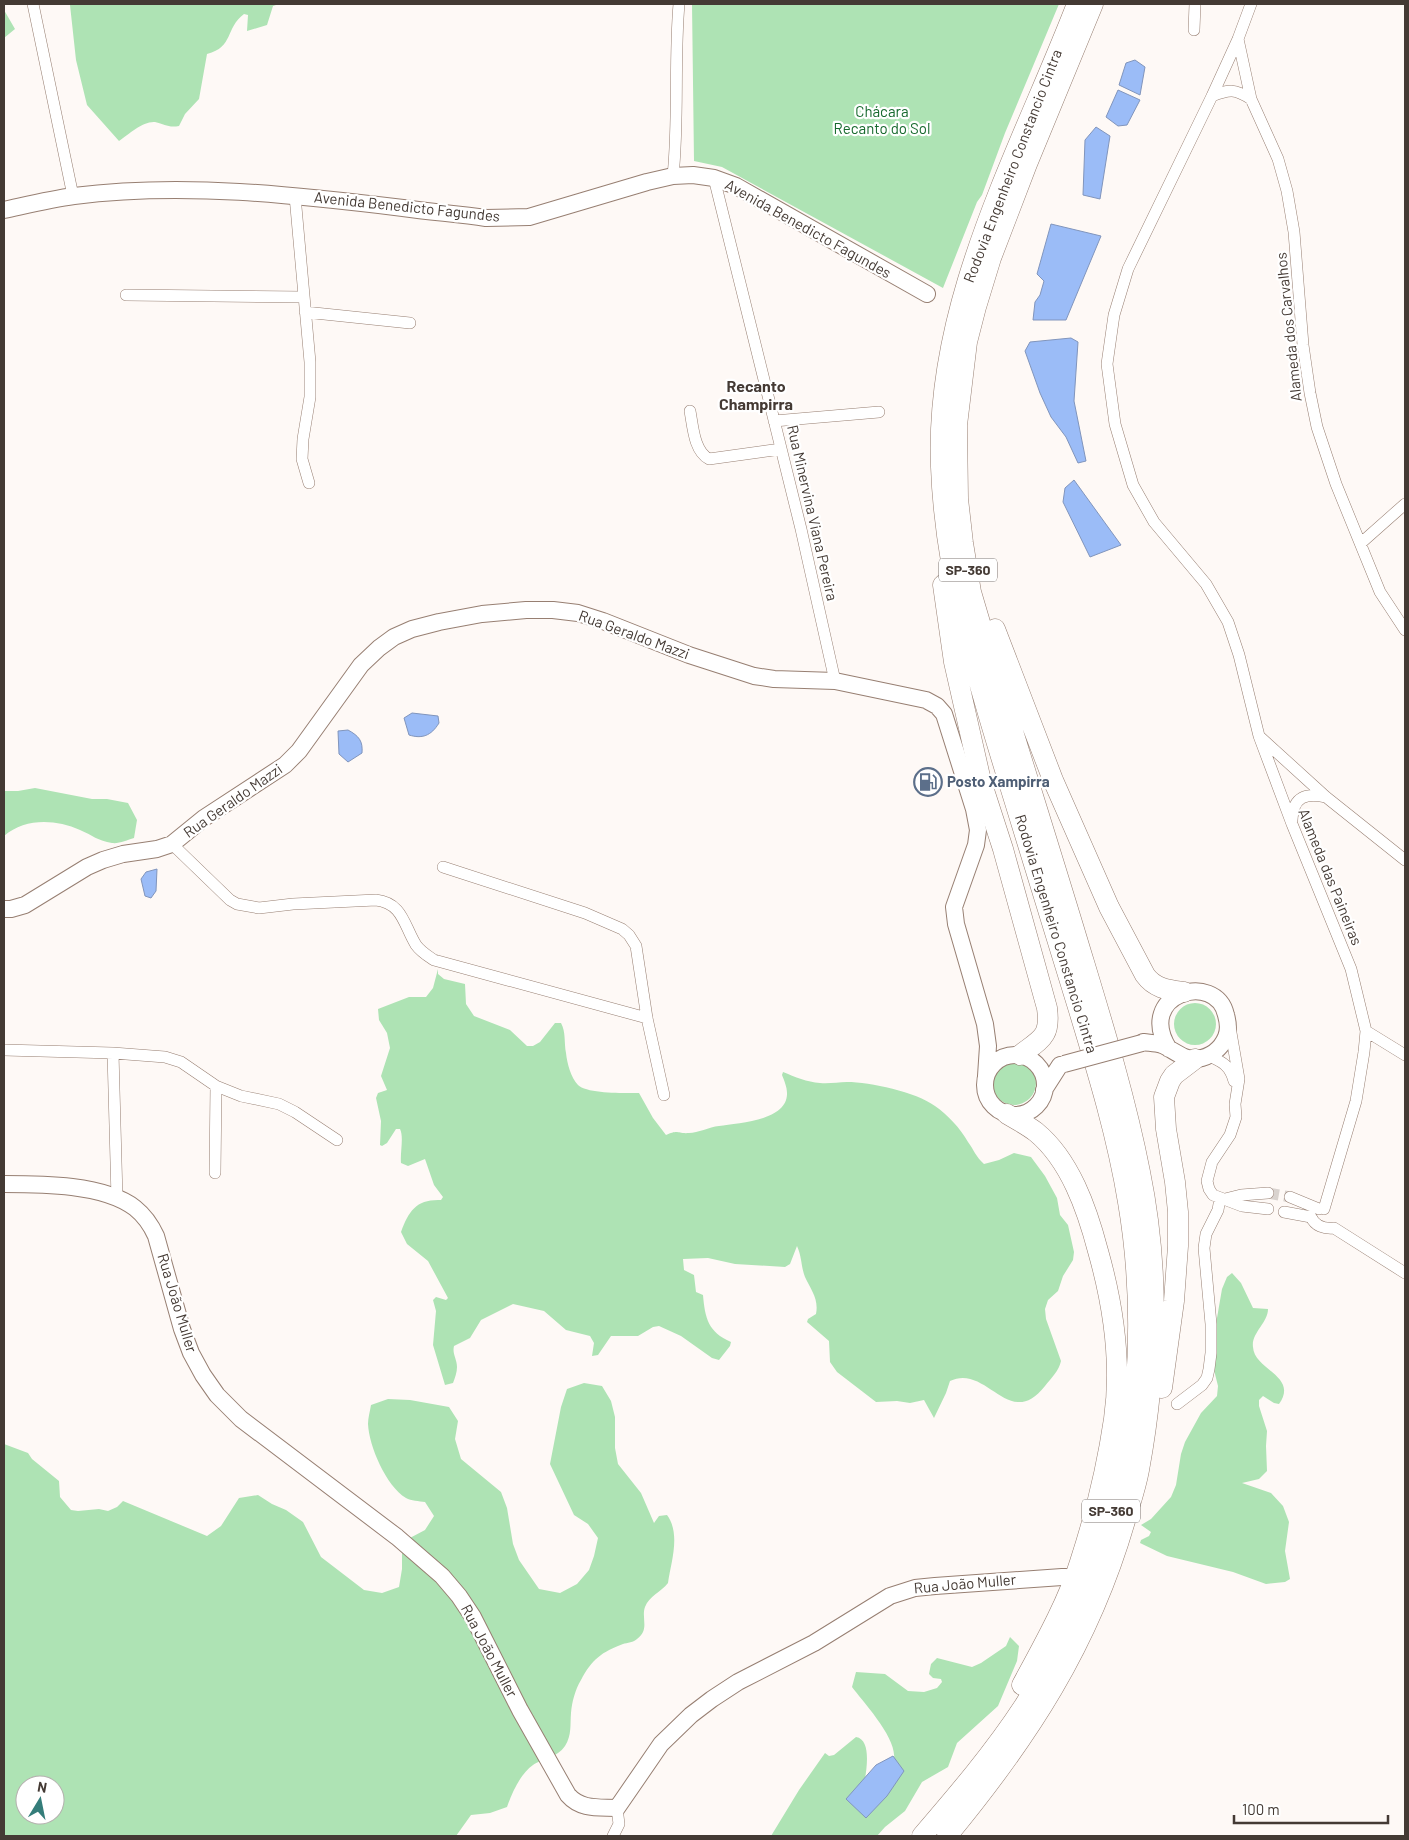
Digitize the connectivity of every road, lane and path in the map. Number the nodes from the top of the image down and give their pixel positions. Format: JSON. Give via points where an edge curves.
{"nodes":[{"id":1,"x":33,"y":4,"type":"edge"},
{"id":2,"x":679,"y":4,"type":"edge"},
{"id":3,"x":1077,"y":4,"type":"edge"},
{"id":4,"x":1093,"y":4,"type":"edge"},
{"id":5,"x":1195,"y":4,"type":"edge"},
{"id":6,"x":1251,"y":4,"type":"edge"},
{"id":7,"x":1194,"y":30,"type":"dead end"},
{"id":8,"x":1238,"y":39,"type":"junction"},
{"id":9,"x":1212,"y":96,"type":"junction"},
{"id":10,"x":1252,"y":99,"type":"junction"},
{"id":11,"x":673,"y":176,"type":"junction"},
{"id":12,"x":714,"y":178,"type":"junction"},
{"id":13,"x":73,"y":196,"type":"junction"},
{"id":14,"x":295,"y":196,"type":"junction"},
{"id":15,"x":4,"y":210,"type":"edge"},
{"id":16,"x":927,"y":294,"type":"dead end"},
{"id":17,"x":126,"y":295,"type":"dead end"},
{"id":18,"x":303,"y":297,"type":"junction"},
{"id":19,"x":305,"y":312,"type":"junction"},
{"id":20,"x":410,"y":323,"type":"dead end"},
{"id":21,"x":690,"y":412,"type":"dead end"},
{"id":22,"x":879,"y":412,"type":"dead end"},
{"id":23,"x":774,"y":421,"type":"junction"},
{"id":24,"x":781,"y":449,"type":"junction"},
{"id":25,"x":309,"y":483,"type":"dead end"},
{"id":26,"x":951,"y":502,"type":"junction"},
{"id":27,"x":1405,"y":504,"type":"edge"},
{"id":28,"x":1361,"y":543,"type":"junction"},
{"id":29,"x":1405,"y":630,"type":"edge"},
{"id":30,"x":835,"y":681,"type":"junction"},
{"id":31,"x":1259,"y":736,"type":"junction"},
{"id":32,"x":1326,"y":797,"type":"junction"},
{"id":33,"x":1292,"y":824,"type":"junction"},
{"id":34,"x":172,"y":844,"type":"junction"},
{"id":35,"x":1405,"y":844,"type":"edge"},
{"id":36,"x":1401,"y":856,"type":"edge"},
{"id":37,"x":443,"y":867,"type":"dead end"},
{"id":38,"x":4,"y":909,"type":"edge"},
{"id":39,"x":1184,"y":992,"type":"junction"},
{"id":40,"x":647,"y":1018,"type":"junction"},
{"id":41,"x":1160,"y":1023,"type":"junction"},
{"id":42,"x":1228,"y":1023,"type":"junction"},
{"id":43,"x":985,"y":1024,"type":"junction"},
{"id":44,"x":1366,"y":1031,"type":"junction"},
{"id":45,"x":1142,"y":1042,"type":"junction"},
{"id":46,"x":1169,"y":1049,"type":"junction"},
{"id":47,"x":4,"y":1050,"type":"edge"},
{"id":48,"x":113,"y":1053,"type":"junction"},
{"id":49,"x":1405,"y":1055,"type":"edge"},
{"id":50,"x":1020,"y":1057,"type":"junction"},
{"id":51,"x":1202,"y":1058,"type":"junction"},
{"id":52,"x":1062,"y":1065,"type":"junction"},
{"id":53,"x":986,"y":1076,"type":"junction"},
{"id":54,"x":216,"y":1086,"type":"junction"},
{"id":55,"x":1044,"y":1090,"type":"junction"},
{"id":56,"x":1236,"y":1090,"type":"junction"},
{"id":57,"x":664,"y":1095,"type":"dead end"},
{"id":58,"x":1007,"y":1114,"type":"junction"},
{"id":59,"x":337,"y":1140,"type":"dead end"},
{"id":60,"x":216,"y":1173,"type":"dead end"},
{"id":61,"x":4,"y":1184,"type":"edge"},
{"id":62,"x":1268,"y":1193,"type":"tunnel mouth"},
{"id":63,"x":1290,"y":1197,"type":"tunnel mouth"},
{"id":64,"x":117,"y":1198,"type":"junction"},
{"id":65,"x":1223,"y":1198,"type":"junction"},
{"id":66,"x":1268,"y":1209,"type":"dead end"},
{"id":67,"x":1284,"y":1212,"type":"dead end"},
{"id":68,"x":1318,"y":1212,"type":"junction"},
{"id":69,"x":1334,"y":1228,"type":"junction"},
{"id":70,"x":1405,"y":1273,"type":"edge"},
{"id":71,"x":1176,"y":1404,"type":"dead end"},
{"id":72,"x":1139,"y":1472,"type":"junction"},
{"id":73,"x":1081,"y":1562,"type":"junction"},
{"id":74,"x":1040,"y":1578,"type":"junction"},
{"id":75,"x":1073,"y":1582,"type":"junction"},
{"id":76,"x":972,"y":1777,"type":"junction"},
{"id":77,"x":617,"y":1808,"type":"junction"},
{"id":78,"x":613,"y":1836,"type":"edge"},
{"id":79,"x":922,"y":1836,"type":"edge"},
{"id":80,"x":947,"y":1836,"type":"edge"}],
"edges":[{"from":1,"to":13,"type":"street"},
{"from":2,"to":11,"type":"street"},
{"from":3,"to":26,"type":"highway","name":"Rodovia Engenheiro Constancio Cintra","number":"SP-360","via":[[981,239],[963,292],[941,410],[940,466]]},
{"from":4,"to":26,"type":"highway","name":"Rodovia Engenheiro Constancio Cintra","number":"SP-360","via":[[1027,164],[976,307],[966,350]]},
{"from":5,"to":7,"type":"street"},
{"from":6,"to":8,"type":"street","name":"Alameda das Paineiras"},
{"from":8,"to":9,"type":"street","name":"Alameda das Paineiras"},
{"from":8,"to":10,"type":"street","name":"Alameda dos Carvalhos"},
{"from":9,"to":10,"type":"street","via":[[1226,90],[1238,91]]},
{"from":9,"to":31,"type":"street","name":"Alameda das Paineiras","via":[[1128,269],[1114,315],[1107,364],[1115,424],[1133,485],[1154,522],[1206,584],[1228,622]]},
{"from":10,"to":28,"type":"street","name":"Alameda dos Carvalhos","via":[[1278,158],[1287,191],[1294,232],[1303,345],[1317,427]]},
{"from":11,"to":12,"type":"street","name":"Avenida Benedicto Fagundes"},
{"from":11,"to":14,"type":"street","name":"Avenida Benedicto Fagundes","via":[[529,217],[486,218]]},
{"from":12,"to":16,"type":"street","name":"Avenida Benedicto Fagundes","via":[[764,201]]},
{"from":12,"to":23,"type":"street","name":"Rua Minervina Viana Pereira"},
{"from":13,"to":14,"type":"street","name":"Avenida Benedicto Fagundes","via":[[156,191]]},
{"from":13,"to":15,"type":"street","name":"Avenida Benedicto Fagundes"},
{"from":14,"to":18,"type":"street"},
{"from":17,"to":18,"type":"street"},
{"from":18,"to":19,"type":"street"},
{"from":19,"to":20,"type":"street"},
{"from":19,"to":25,"type":"street","via":[[310,382],[302,459]]},
{"from":21,"to":24,"type":"street","via":[[698,449],[709,459]]},
{"from":22,"to":23,"type":"street"},
{"from":23,"to":24,"type":"street","name":"Rua Minervina Viana Pereira"},
{"from":24,"to":30,"type":"street","name":"Rua Minervina Viana Pereira"},
{"from":26,"to":39,"type":"highway","via":[[971,537],[988,610],[1053,780],[1109,907],[1150,982],[1167,990]]},
{"from":26,"to":50,"type":"highway","via":[[939,533],[954,662],[981,781],[1003,849],[1049,1023],[1046,1033]]},
{"from":26,"to":72,"type":"highway","name":"Rodovia Engenheiro Constancio Cintra","number":"SP-360","via":[[963,543],[971,592],[1126,1107],[1141,1174],[1151,1257],[1154,1326],[1151,1383]]},
{"from":26,"to":76,"type":"highway","name":"Rodovia Engenheiro Constancio Cintra","number":"SP-360","via":[[956,593],[1008,778],[1106,1100],[1129,1204],[1138,1306],[1134,1404],[1119,1487],[1106,1530],[1070,1622],[1051,1660],[1020,1712]]},
{"from":27,"to":28,"type":"street"},
{"from":28,"to":29,"type":"street","name":"Alameda dos Carvalhos","via":[[1380,592]]},
{"from":30,"to":34,"type":"street","name":"Rua Geraldo Mazzi","via":[[754,676],[689,655],[602,620],[553,610],[482,614],[439,622],[412,629],[379,648],[361,665],[303,746],[285,765],[230,800]]},
{"from":30,"to":43,"type":"street","name":"Rua Geraldo Mazzi","via":[[926,700],[944,714],[978,830],[976,845],[954,907]]},
{"from":31,"to":32,"type":"street"},
{"from":31,"to":33,"type":"street","name":"Alameda das Paineiras"},
{"from":32,"to":33,"type":"street","via":[[1310,795],[1299,800],[1292,809]]},
{"from":32,"to":36,"type":"street"},
{"from":33,"to":44,"type":"street","name":"Alameda das Paineiras","via":[[1351,970]]},
{"from":34,"to":38,"type":"street","name":"Rua Geraldo Mazzi","via":[[157,850],[102,860],[25,905]]},
{"from":34,"to":40,"type":"street","via":[[237,904],[259,908],[300,903],[386,901],[400,913],[417,946],[434,960]]},
{"from":35,"to":36,"type":"street"},
{"from":37,"to":40,"type":"street","via":[[585,913],[622,929],[636,946]]},
{"from":39,"to":41,"type":"street","via":[[1163,1010]]},
{"from":39,"to":42,"type":"street","via":[[1197,991],[1219,1001],[1226,1011]]},
{"from":40,"to":57,"type":"street"},
{"from":41,"to":45,"type":"street"},
{"from":41,"to":46,"type":"street","via":[[1162,1037]]},
{"from":42,"to":51,"type":"street","via":[[1227,1036],[1220,1048]]},
{"from":42,"to":56,"type":"street","via":[[1239,1079]]},
{"from":43,"to":50,"type":"street"},
{"from":43,"to":53,"type":"street","via":[[988,1046]]},
{"from":44,"to":49,"type":"street"},
{"from":44,"to":68,"type":"street","name":"Alameda das Paineiras","via":[[1356,1102]]},
{"from":45,"to":46,"type":"street"},
{"from":45,"to":52,"type":"street","bridge":true},
{"from":46,"to":51,"type":"street","via":[[1181,1057]]},
{"from":47,"to":48,"type":"street"},
{"from":48,"to":54,"type":"street","via":[[165,1057],[181,1062]]},
{"from":48,"to":64,"type":"street"},
{"from":50,"to":52,"type":"street"},
{"from":50,"to":53,"type":"street","via":[[999,1059]]},
{"from":50,"to":55,"type":"street","via":[[1040,1069]]},
{"from":51,"to":56,"type":"street","via":[[1224,1063],[1229,1068]]},
{"from":51,"to":72,"type":"highway","via":[[1174,1075],[1164,1097],[1178,1212],[1178,1246],[1161,1394]]},
{"from":52,"to":55,"type":"street"},
{"from":53,"to":58,"type":"street","via":[[988,1100]]},
{"from":54,"to":59,"type":"street","via":[[242,1096],[280,1104]]},
{"from":54,"to":60,"type":"street"},
{"from":55,"to":58,"type":"street","via":[[1040,1102],[1031,1110]]},
{"from":56,"to":65,"type":"street","via":[[1236,1117],[1230,1135],[1212,1162],[1208,1181],[1213,1195]]},
{"from":58,"to":73,"type":"highway","via":[[1036,1132],[1073,1180],[1093,1231],[1111,1308],[1116,1349],[1114,1418]]},
{"from":61,"to":64,"type":"street","name":"Rua João Muller","via":[[61,1186]]},
{"from":62,"to":65,"type":"street"},
{"from":63,"to":68,"type":"street"},
{"from":64,"to":77,"type":"street","name":"Rua João Muller","via":[[135,1208],[149,1222],[156,1236],[182,1329],[203,1375],[217,1395],[241,1420],[398,1538],[442,1576],[473,1617],[520,1710],[574,1802],[584,1806]]},
{"from":65,"to":66,"type":"street","via":[[1242,1206]]},
{"from":65,"to":71,"type":"street","via":[[1206,1234],[1204,1248],[1211,1324],[1207,1378]]},
{"from":67,"to":68,"type":"street"},
{"from":68,"to":69,"type":"street","via":[[1333,1219]]},
{"from":68,"to":69,"type":"street","via":[[1313,1221],[1322,1227]]},
{"from":69,"to":70,"type":"street"},
{"from":72,"to":80,"type":"highway","name":"Rodovia Engenheiro Constancio Cintra","number":"SP-360","via":[[1119,1542],[1094,1611],[1056,1685],[1005,1762]]},
{"from":73,"to":74,"type":"street"},
{"from":73,"to":75,"type":"highway"},
{"from":74,"to":75,"type":"street","via":[[1066,1577]]},
{"from":74,"to":77,"type":"street","name":"Rua João Muller","via":[[915,1588],[873,1605],[814,1643],[738,1682],[691,1715],[661,1744]]},
{"from":75,"to":76,"type":"highway","via":[[1033,1665],[978,1760]]},
{"from":76,"to":79,"type":"highway","name":"Rodovia Engenheiro Constancio Cintra","number":"SP-360"},
{"from":77,"to":78,"type":"street","via":[[618,1824]]}]}
